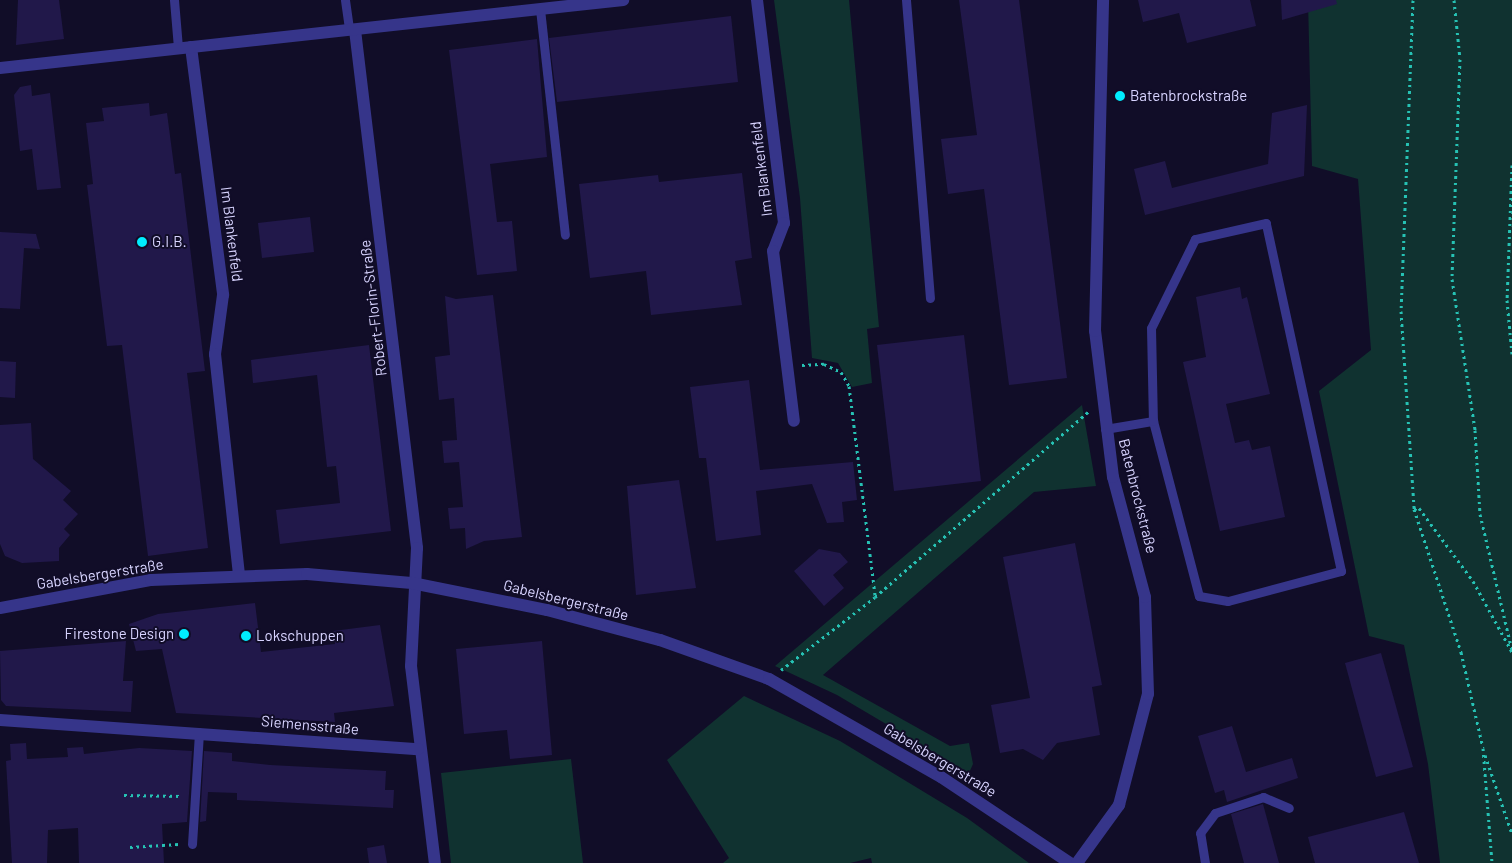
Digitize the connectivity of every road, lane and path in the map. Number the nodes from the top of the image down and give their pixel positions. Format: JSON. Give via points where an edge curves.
{"nodes":[{"id":1,"x":173,"y":0,"type":"edge"},
{"id":2,"x":345,"y":0,"type":"edge"},
{"id":3,"x":623,"y":0,"type":"edge"},
{"id":4,"x":757,"y":0,"type":"edge"},
{"id":5,"x":906,"y":0,"type":"edge"},
{"id":6,"x":1103,"y":0,"type":"edge"},
{"id":7,"x":1413,"y":0,"type":"edge"},
{"id":8,"x":1454,"y":0,"type":"edge"},
{"id":9,"x":512,"y":6,"type":"edge"},
{"id":10,"x":540,"y":9,"type":"junction"},
{"id":11,"x":352,"y":30,"type":"junction"},
{"id":12,"x":185,"y":48,"type":"junction"},
{"id":13,"x":0,"y":68,"type":"edge"},
{"id":14,"x":1512,"y":165,"type":"edge"},
{"id":15,"x":565,"y":234,"type":"dead end"},
{"id":16,"x":930,"y":298,"type":"dead end"},
{"id":17,"x":1512,"y":354,"type":"edge"},
{"id":18,"x":787,"y":365,"type":"junction"},
{"id":19,"x":1102,"y":399,"type":"junction"},
{"id":20,"x":1153,"y":420,"type":"junction"},
{"id":21,"x":794,"y":421,"type":"dead end"},
{"id":22,"x":1105,"y":429,"type":"junction"},
{"id":23,"x":1414,"y":509,"type":"junction"},
{"id":24,"x":239,"y":575,"type":"junction"},
{"id":25,"x":412,"y":583,"type":"junction"},
{"id":26,"x":875,"y":597,"type":"junction"},
{"id":27,"x":0,"y":608,"type":"edge"},
{"id":28,"x":1512,"y":651,"type":"edge"},
{"id":29,"x":769,"y":680,"type":"junction"},
{"id":30,"x":0,"y":720,"type":"edge"},
{"id":31,"x":199,"y":732,"type":"junction"},
{"id":32,"x":1483,"y":748,"type":"junction"},
{"id":33,"x":418,"y":750,"type":"junction"},
{"id":34,"x":124,"y":795,"type":"dead end"},
{"id":35,"x":195,"y":796,"type":"junction"},
{"id":36,"x":1290,"y":808,"type":"dead end"},
{"id":37,"x":1512,"y":834,"type":"edge"},
{"id":38,"x":192,"y":844,"type":"joint"},
{"id":39,"x":130,"y":847,"type":"dead end"},
{"id":40,"x":434,"y":863,"type":"edge"},
{"id":41,"x":1070,"y":863,"type":"edge"},
{"id":42,"x":1077,"y":863,"type":"edge"},
{"id":43,"x":1205,"y":863,"type":"edge"},
{"id":44,"x":1492,"y":863,"type":"edge"}],
"edges":[{"from":1,"to":12,"type":"lane"},
{"from":2,"to":11,"type":"lane"},
{"from":3,"to":10,"type":"street"},
{"from":4,"to":18,"type":"street","name":"Im Blankenfeld","via":[[784,223],[773,251]]},
{"from":5,"to":16,"type":"lane"},
{"from":6,"to":19,"type":"street","name":"Batenbrockstraße","via":[[1095,264]]},
{"from":7,"to":23,"type":"path","via":[[1401,311]]},
{"from":8,"to":28,"type":"path","via":[[1460,59],[1452,278],[1475,430],[1480,514]]},
{"from":9,"to":10,"type":"street"},
{"from":9,"to":11,"type":"street"},
{"from":10,"to":15,"type":"lane"},
{"from":11,"to":12,"type":"street"},
{"from":11,"to":25,"type":"street","name":"Robert-Florin-Straße","via":[[417,548]]},
{"from":12,"to":13,"type":"street"},
{"from":12,"to":24,"type":"street","name":"Im Blankenfeld","via":[[223,295],[215,354]]},
{"from":14,"to":17,"type":"path","via":[[1507,300]]},
{"from":18,"to":21,"type":"street","name":"Im Blankenfeld"},
{"from":18,"to":26,"type":"path","via":[[824,364],[841,372],[849,386]]},
{"from":19,"to":22,"type":"street","name":"Batenbrockstraße"},
{"from":19,"to":26,"type":"path"},
{"from":20,"to":20,"type":"lane","via":[[1198,596],[1228,601],[1341,571],[1266,223],[1195,239],[1151,328]]},
{"from":20,"to":22,"type":"lane"},
{"from":22,"to":42,"type":"street","name":"Batenbrockstraße","via":[[1145,597],[1148,694],[1119,805]]},
{"from":23,"to":28,"type":"path","via":[[1418,508],[1473,581]]},
{"from":23,"to":32,"type":"path","via":[[1461,652]]},
{"from":24,"to":25,"type":"street","name":"Gabelsbergerstraße","via":[[307,574]]},
{"from":24,"to":27,"type":"street","name":"Gabelsbergerstraße","via":[[151,580]]},
{"from":25,"to":29,"type":"street","name":"Gabelsbergerstraße","via":[[547,610],[660,640]]},
{"from":25,"to":33,"type":"street","via":[[411,666]]},
{"from":26,"to":29,"type":"path"},
{"from":29,"to":41,"type":"street","name":"Gabelsbergerstraße","via":[[941,777]]},
{"from":30,"to":31,"type":"street","name":"Siemensstraße"},
{"from":31,"to":33,"type":"street","name":"Siemensstraße"},
{"from":31,"to":35,"type":"lane"},
{"from":32,"to":37,"type":"path"},
{"from":32,"to":44,"type":"path"},
{"from":33,"to":40,"type":"street"},
{"from":34,"to":35,"type":"path"},
{"from":35,"to":38,"type":"lane"},
{"from":36,"to":43,"type":"lane","via":[[1264,797],[1215,813],[1200,833]]},
{"from":38,"to":39,"type":"path"}]}
